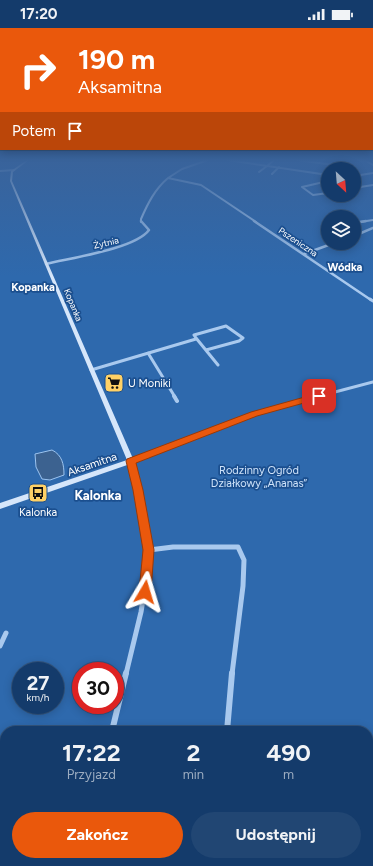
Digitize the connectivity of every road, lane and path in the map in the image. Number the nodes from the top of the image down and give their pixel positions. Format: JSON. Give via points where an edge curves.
{"nodes":[{"id":1,"x":19,"y":199,"type":"edge"},
{"id":2,"x":150,"y":199,"type":"edge"},
{"id":3,"x":223,"y":199,"type":"edge"},
{"id":4,"x":373,"y":220,"type":"edge"},
{"id":5,"x":361,"y":221,"type":"edge"},
{"id":6,"x":373,"y":228,"type":"edge"},
{"id":7,"x":361,"y":233,"type":"edge"},
{"id":8,"x":321,"y":248,"type":"edge"},
{"id":9,"x":304,"y":254,"type":"junction"},
{"id":10,"x":46,"y":264,"type":"junction"},
{"id":11,"x":373,"y":301,"type":"edge"},
{"id":12,"x":196,"y":339,"type":"junction"},
{"id":13,"x":206,"y":350,"type":"junction"},
{"id":14,"x":148,"y":353,"type":"junction"},
{"id":15,"x":218,"y":365,"type":"dead end"},
{"id":16,"x":91,"y":370,"type":"junction"},
{"id":17,"x":373,"y":382,"type":"edge"},
{"id":18,"x":177,"y":401,"type":"dead end"},
{"id":19,"x":131,"y":461,"type":"junction"},
{"id":20,"x":0,"y":506,"type":"edge"},
{"id":21,"x":149,"y":550,"type":"junction"},
{"id":22,"x":6,"y":633,"type":"dead end"},
{"id":23,"x":0,"y":646,"type":"edge"},
{"id":24,"x":113,"y":726,"type":"edge"},
{"id":25,"x":227,"y":726,"type":"edge"}],
"edges":[{"from":1,"to":10,"type":"street","name":"Kopanka"},
{"from":2,"to":10,"type":"street","name":"Żytnia","via":[[141,219],[149,230],[146,234],[123,246]]},
{"from":3,"to":9,"type":"street","name":"Pszeniczna"},
{"from":4,"to":5,"type":"street"},
{"from":6,"to":7,"type":"street"},
{"from":8,"to":9,"type":"street"},
{"from":9,"to":11,"type":"street","name":"Pszeniczna"},
{"from":10,"to":16,"type":"street","name":"Kopanka"},
{"from":12,"to":13,"type":"street"},
{"from":12,"to":13,"type":"street","via":[[194,335],[226,326],[243,338]]},
{"from":12,"to":14,"type":"street"},
{"from":13,"to":15,"type":"street"},
{"from":14,"to":16,"type":"street"},
{"from":14,"to":18,"type":"street"},
{"from":16,"to":19,"type":"street","name":"Kopanka"},
{"from":17,"to":19,"type":"street","name":"Aksamitna","via":[[254,414]]},
{"from":19,"to":20,"type":"street","name":"Aksamitna"},
{"from":19,"to":21,"type":"street"},
{"from":21,"to":24,"type":"street","via":[[141,612]]},
{"from":21,"to":25,"type":"street","via":[[172,547],[238,547],[244,560]]},
{"from":22,"to":23,"type":"street"}]}
